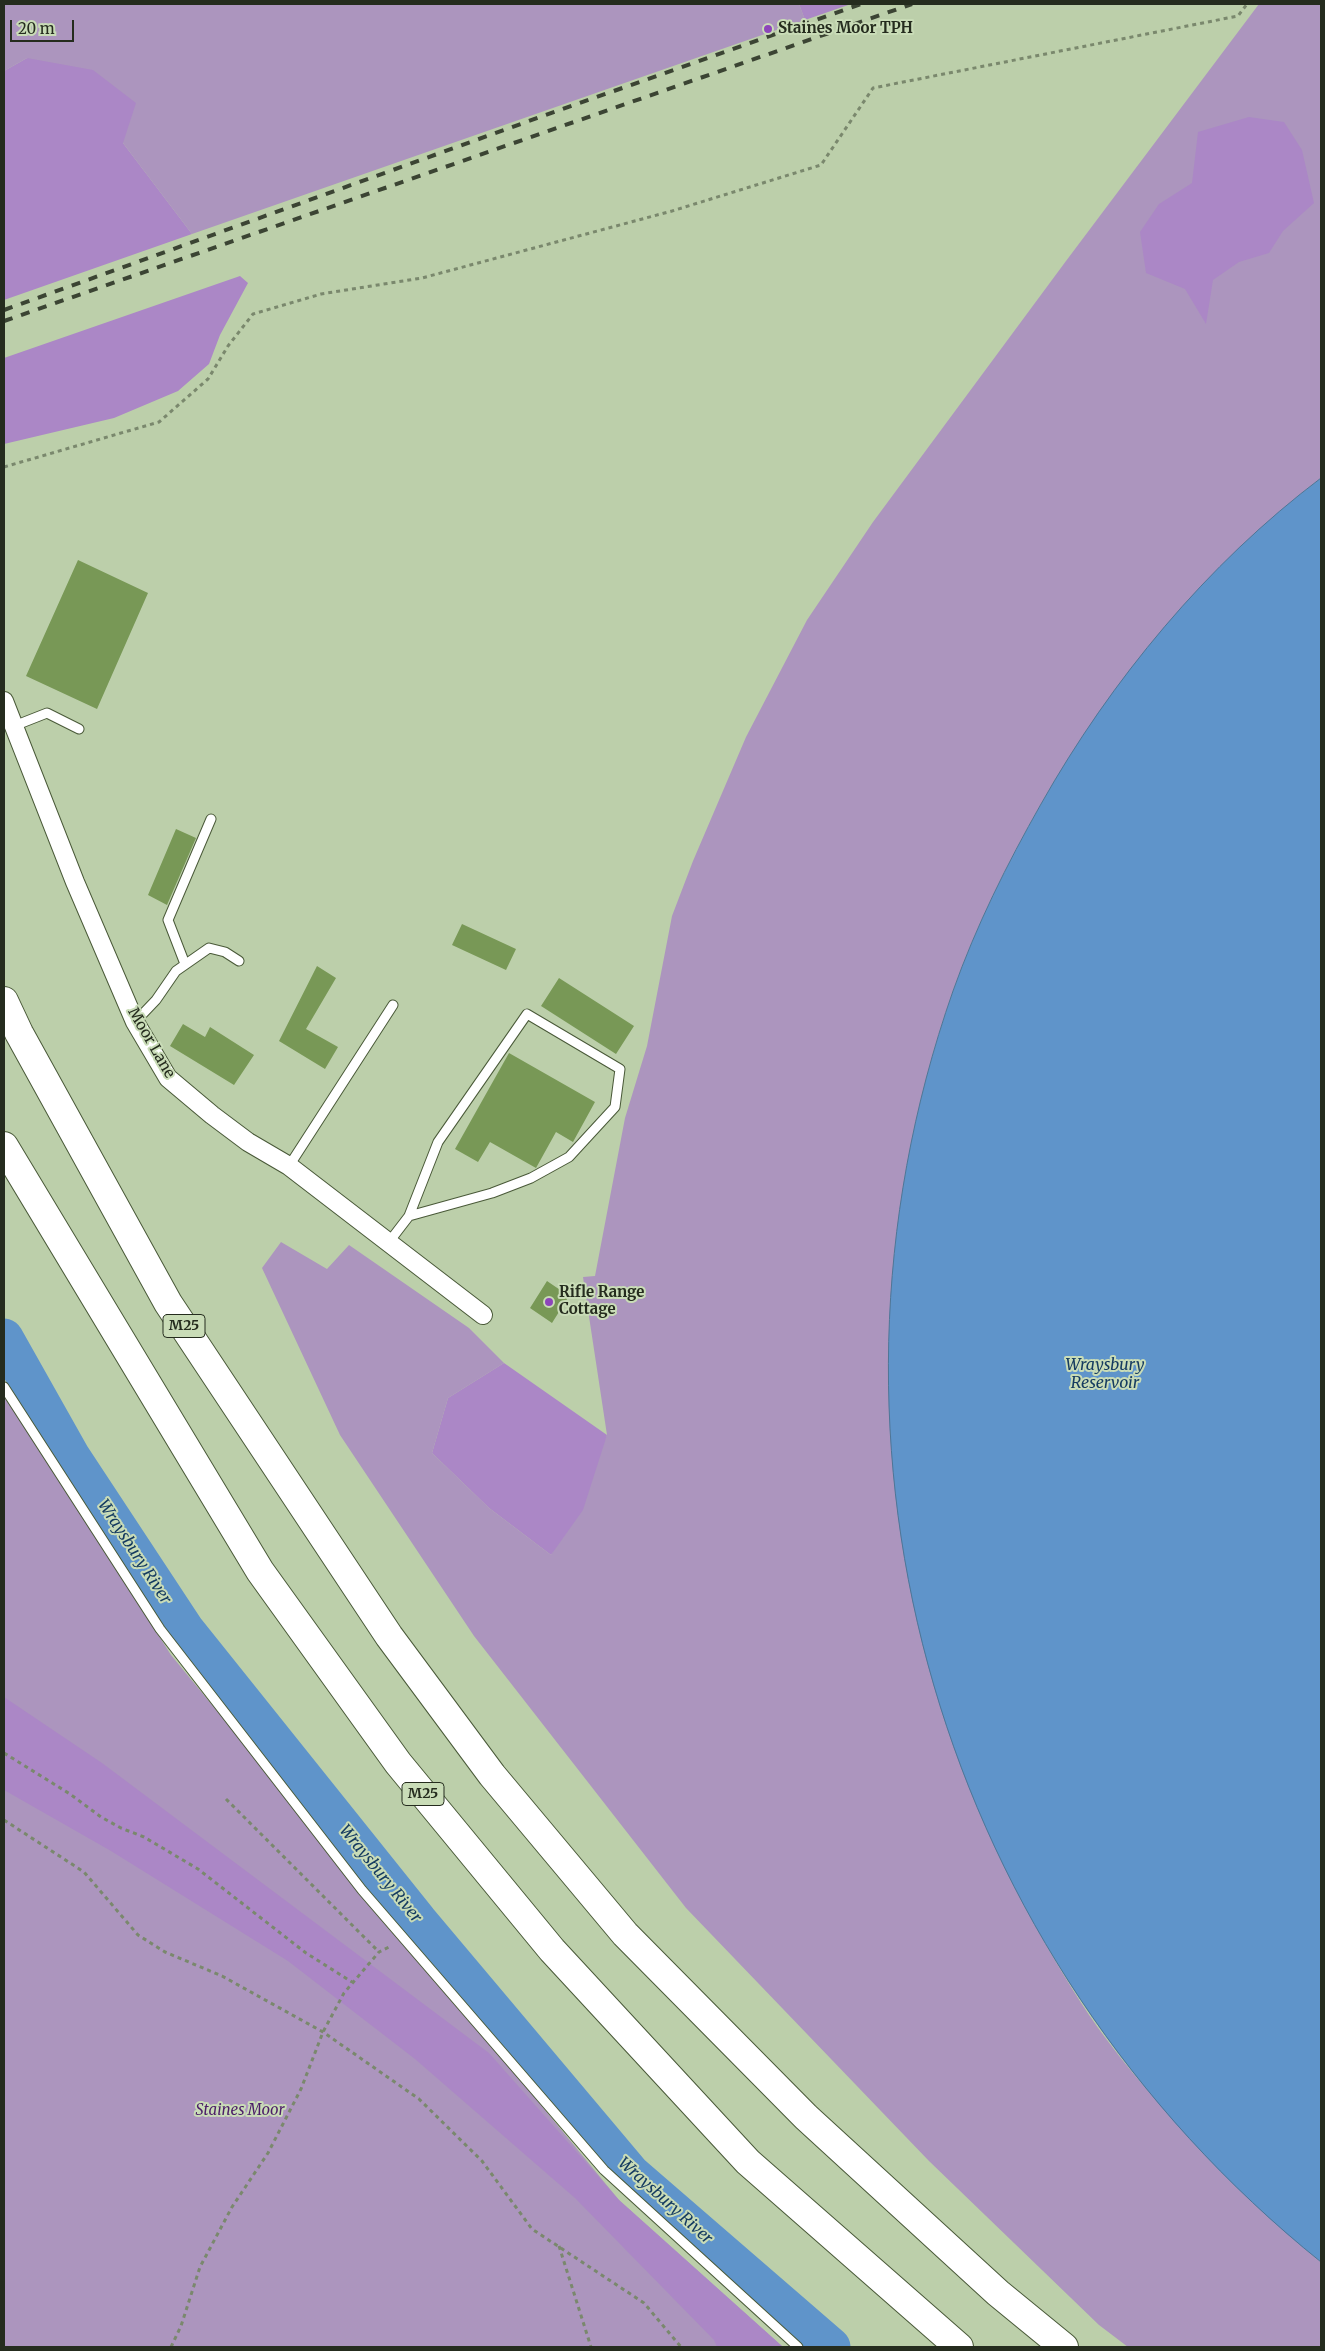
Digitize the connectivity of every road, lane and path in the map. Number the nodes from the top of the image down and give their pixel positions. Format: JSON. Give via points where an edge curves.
{"nodes":[{"id":1,"x":1247,"y":4,"type":"edge"},
{"id":2,"x":4,"y":467,"type":"edge"},
{"id":3,"x":4,"y":701,"type":"edge"},
{"id":4,"x":14,"y":726,"type":"junction"},
{"id":5,"x":79,"y":729,"type":"dead end"},
{"id":6,"x":211,"y":819,"type":"dead end"},
{"id":7,"x":239,"y":962,"type":"dead end"},
{"id":8,"x":185,"y":964,"type":"junction"},
{"id":9,"x":4,"y":1001,"type":"edge"},
{"id":10,"x":393,"y":1005,"type":"dead end"},
{"id":11,"x":135,"y":1022,"type":"junction"},
{"id":12,"x":4,"y":1146,"type":"edge"},
{"id":13,"x":289,"y":1166,"type":"junction"},
{"id":14,"x":409,"y":1216,"type":"junction"},
{"id":15,"x":389,"y":1242,"type":"junction"},
{"id":16,"x":483,"y":1315,"type":"dead end"},
{"id":17,"x":4,"y":1387,"type":"edge"},
{"id":18,"x":4,"y":1753,"type":"edge"},
{"id":19,"x":226,"y":1798,"type":"dead end"},
{"id":20,"x":4,"y":1820,"type":"edge"},
{"id":21,"x":405,"y":1939,"type":"junction"},
{"id":22,"x":379,"y":1952,"type":"junction"},
{"id":23,"x":352,"y":1982,"type":"junction"},
{"id":24,"x":323,"y":2032,"type":"junction"},
{"id":25,"x":559,"y":2245,"type":"junction"},
{"id":26,"x":171,"y":2347,"type":"edge"},
{"id":27,"x":591,"y":2347,"type":"edge"},
{"id":28,"x":681,"y":2347,"type":"edge"},
{"id":29,"x":798,"y":2347,"type":"edge"},
{"id":30,"x":959,"y":2347,"type":"edge"},
{"id":31,"x":1064,"y":2347,"type":"edge"}],
"edges":[{"from":1,"to":2,"type":"path","via":[[1238,16],[873,88],[821,164],[672,211],[422,278],[321,294],[253,314],[208,379],[159,422]]},
{"from":3,"to":4,"type":"street","name":"Moor Lane"},
{"from":4,"to":5,"type":"lane","via":[[47,713]]},
{"from":4,"to":11,"type":"street","name":"Moor Lane","via":[[75,882]]},
{"from":6,"to":8,"type":"lane","via":[[168,920]]},
{"from":7,"to":8,"type":"lane","via":[[225,952],[209,948]]},
{"from":8,"to":11,"type":"lane"},
{"from":9,"to":31,"type":"highway","number":"M25","via":[[168,1303],[389,1636],[492,1775],[625,1934],[806,2117],[998,2294]]},
{"from":10,"to":13,"type":"lane"},
{"from":11,"to":13,"type":"street","name":"Moor Lane","via":[[168,1078],[248,1142]]},
{"from":12,"to":30,"type":"highway","number":"M25","via":[[260,1571],[398,1763],[552,1950],[748,2162]]},
{"from":13,"to":15,"type":"street","name":"Moor Lane"},
{"from":14,"to":14,"type":"lane","via":[[438,1142],[526,1014],[620,1069],[615,1107],[569,1157],[531,1178],[492,1193]]},
{"from":14,"to":15,"type":"lane"},
{"from":15,"to":16,"type":"street","name":"Moor Lane"},
{"from":17,"to":21,"type":"lane","via":[[160,1629],[362,1890]]},
{"from":18,"to":23,"type":"path","via":[[102,1818],[144,1837],[198,1869],[306,1953]]},
{"from":19,"to":22,"type":"path"},
{"from":20,"to":24,"type":"path","via":[[84,1872],[138,1935],[165,1952],[222,1976]]},
{"from":21,"to":22,"type":"path"},
{"from":21,"to":29,"type":"lane","via":[[604,2170]]},
{"from":22,"to":23,"type":"path"},
{"from":23,"to":24,"type":"path"},
{"from":24,"to":25,"type":"path","via":[[419,2099],[482,2161],[532,2229]]},
{"from":24,"to":26,"type":"path","via":[[301,2089],[268,2153],[232,2207],[200,2267]]},
{"from":25,"to":27,"type":"path"},
{"from":25,"to":28,"type":"path","via":[[644,2303]]}]}
